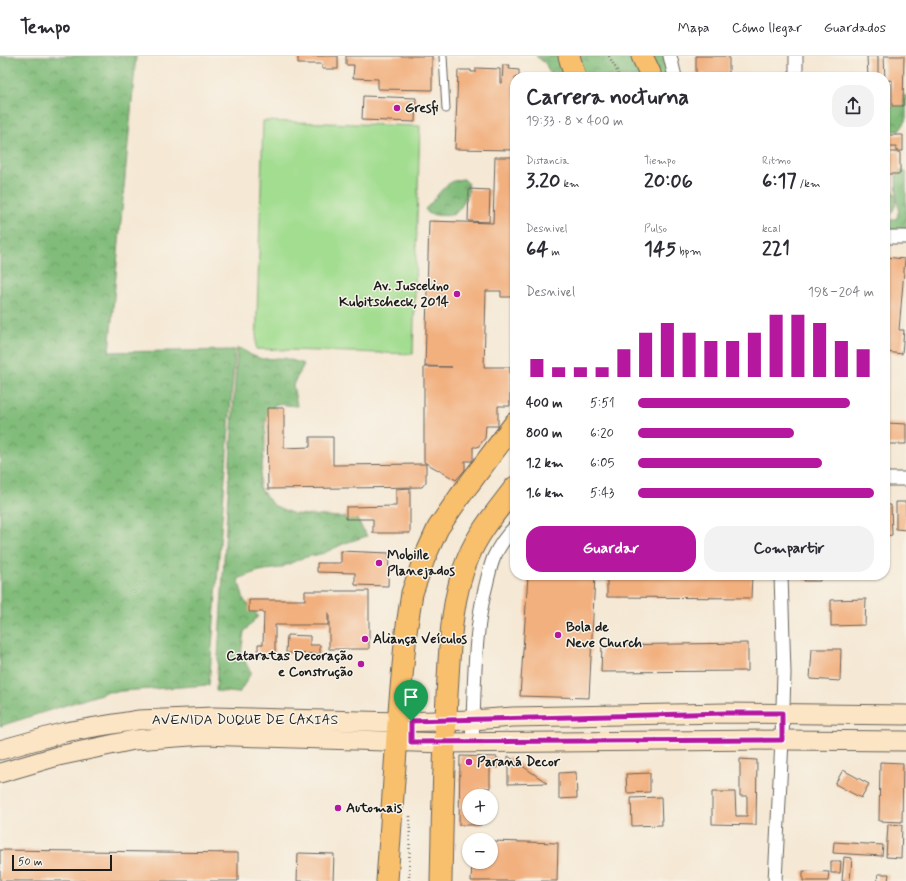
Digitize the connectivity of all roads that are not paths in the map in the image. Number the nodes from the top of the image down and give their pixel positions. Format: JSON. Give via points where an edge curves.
{"nodes":[{"id":1,"x":443,"y":56,"type":"edge"},
{"id":2,"x":569,"y":56,"type":"edge"},
{"id":3,"x":642,"y":56,"type":"edge"},
{"id":4,"x":670,"y":56,"type":"edge"},
{"id":5,"x":796,"y":56,"type":"edge"},
{"id":6,"x":574,"y":72,"type":"edge"},
{"id":7,"x":648,"y":72,"type":"edge"},
{"id":8,"x":674,"y":72,"type":"edge"},
{"id":9,"x":796,"y":72,"type":"edge"},
{"id":10,"x":446,"y":109,"type":"dead end"},
{"id":11,"x":890,"y":237,"type":"edge"},
{"id":12,"x":906,"y":237,"type":"edge"},
{"id":13,"x":510,"y":430,"type":"edge"},
{"id":14,"x":890,"y":479,"type":"edge"},
{"id":15,"x":906,"y":479,"type":"edge"},
{"id":16,"x":510,"y":494,"type":"edge"},
{"id":17,"x":510,"y":532,"type":"edge"},
{"id":18,"x":781,"y":580,"type":"edge"},
{"id":19,"x":782,"y":713,"type":"junction"},
{"id":20,"x":906,"y":715,"type":"edge"},
{"id":21,"x":446,"y":720,"type":"junction"},
{"id":22,"x":473,"y":720,"type":"junction"},
{"id":23,"x":398,"y":722,"type":"junction"},
{"id":24,"x":782,"y":740,"type":"junction"},
{"id":25,"x":906,"y":741,"type":"edge"},
{"id":26,"x":396,"y":742,"type":"junction"},
{"id":27,"x":444,"y":743,"type":"junction"},
{"id":28,"x":472,"y":743,"type":"junction"},
{"id":29,"x":0,"y":750,"type":"edge"},
{"id":30,"x":0,"y":773,"type":"edge"},
{"id":31,"x":387,"y":881,"type":"edge"},
{"id":32,"x":441,"y":881,"type":"edge"},
{"id":33,"x":776,"y":881,"type":"edge"}],
"edges":[{"from":1,"to":10,"type":"lane"},
{"from":2,"to":6,"type":"main road"},
{"from":3,"to":7,"type":"main road"},
{"from":4,"to":8,"type":"street"},
{"from":5,"to":9,"type":"street"},
{"from":11,"to":12,"type":"street"},
{"from":13,"to":23,"type":"main road","via":[[438,528],[424,559],[412,593]]},
{"from":14,"to":15,"type":"street"},
{"from":16,"to":21,"type":"main road","via":[[481,532],[468,559],[455,602]]},
{"from":17,"to":22,"type":"street","via":[[494,558],[483,596]]},
{"from":18,"to":19,"type":"street","via":[[784,673]]},
{"from":19,"to":20,"type":"main road","name":"AVENIDA DUQUE DE CAXIAS"},
{"from":19,"to":22,"type":"main road","name":"AVENIDA DUQUE DE CAXIAS"},
{"from":19,"to":24,"type":"street"},
{"from":21,"to":22,"type":"main road","name":"AVENIDA DUQUE DE CAXIAS"},
{"from":21,"to":23,"type":"main road","name":"AVENIDA DUQUE DE CAXIAS"},
{"from":21,"to":27,"type":"main road"},
{"from":22,"to":28,"type":"street"},
{"from":23,"to":26,"type":"main road"},
{"from":23,"to":29,"type":"main road","name":"AVENIDA DUQUE DE CAXIAS","via":[[214,717],[138,720],[66,732]]},
{"from":24,"to":25,"type":"main road","name":"AVENIDA DUQUE DE CAXIAS"},
{"from":24,"to":28,"type":"main road","name":"AVENIDA DUQUE DE CAXIAS"},
{"from":24,"to":33,"type":"street"},
{"from":26,"to":27,"type":"main road","name":"AVENIDA DUQUE DE CAXIAS"},
{"from":26,"to":30,"type":"main road","name":"AVENIDA DUQUE DE CAXIAS","via":[[205,736],[134,740],[58,756]]},
{"from":26,"to":31,"type":"main road"},
{"from":27,"to":28,"type":"main road","name":"AVENIDA DUQUE DE CAXIAS"},
{"from":27,"to":32,"type":"main road"}]}
